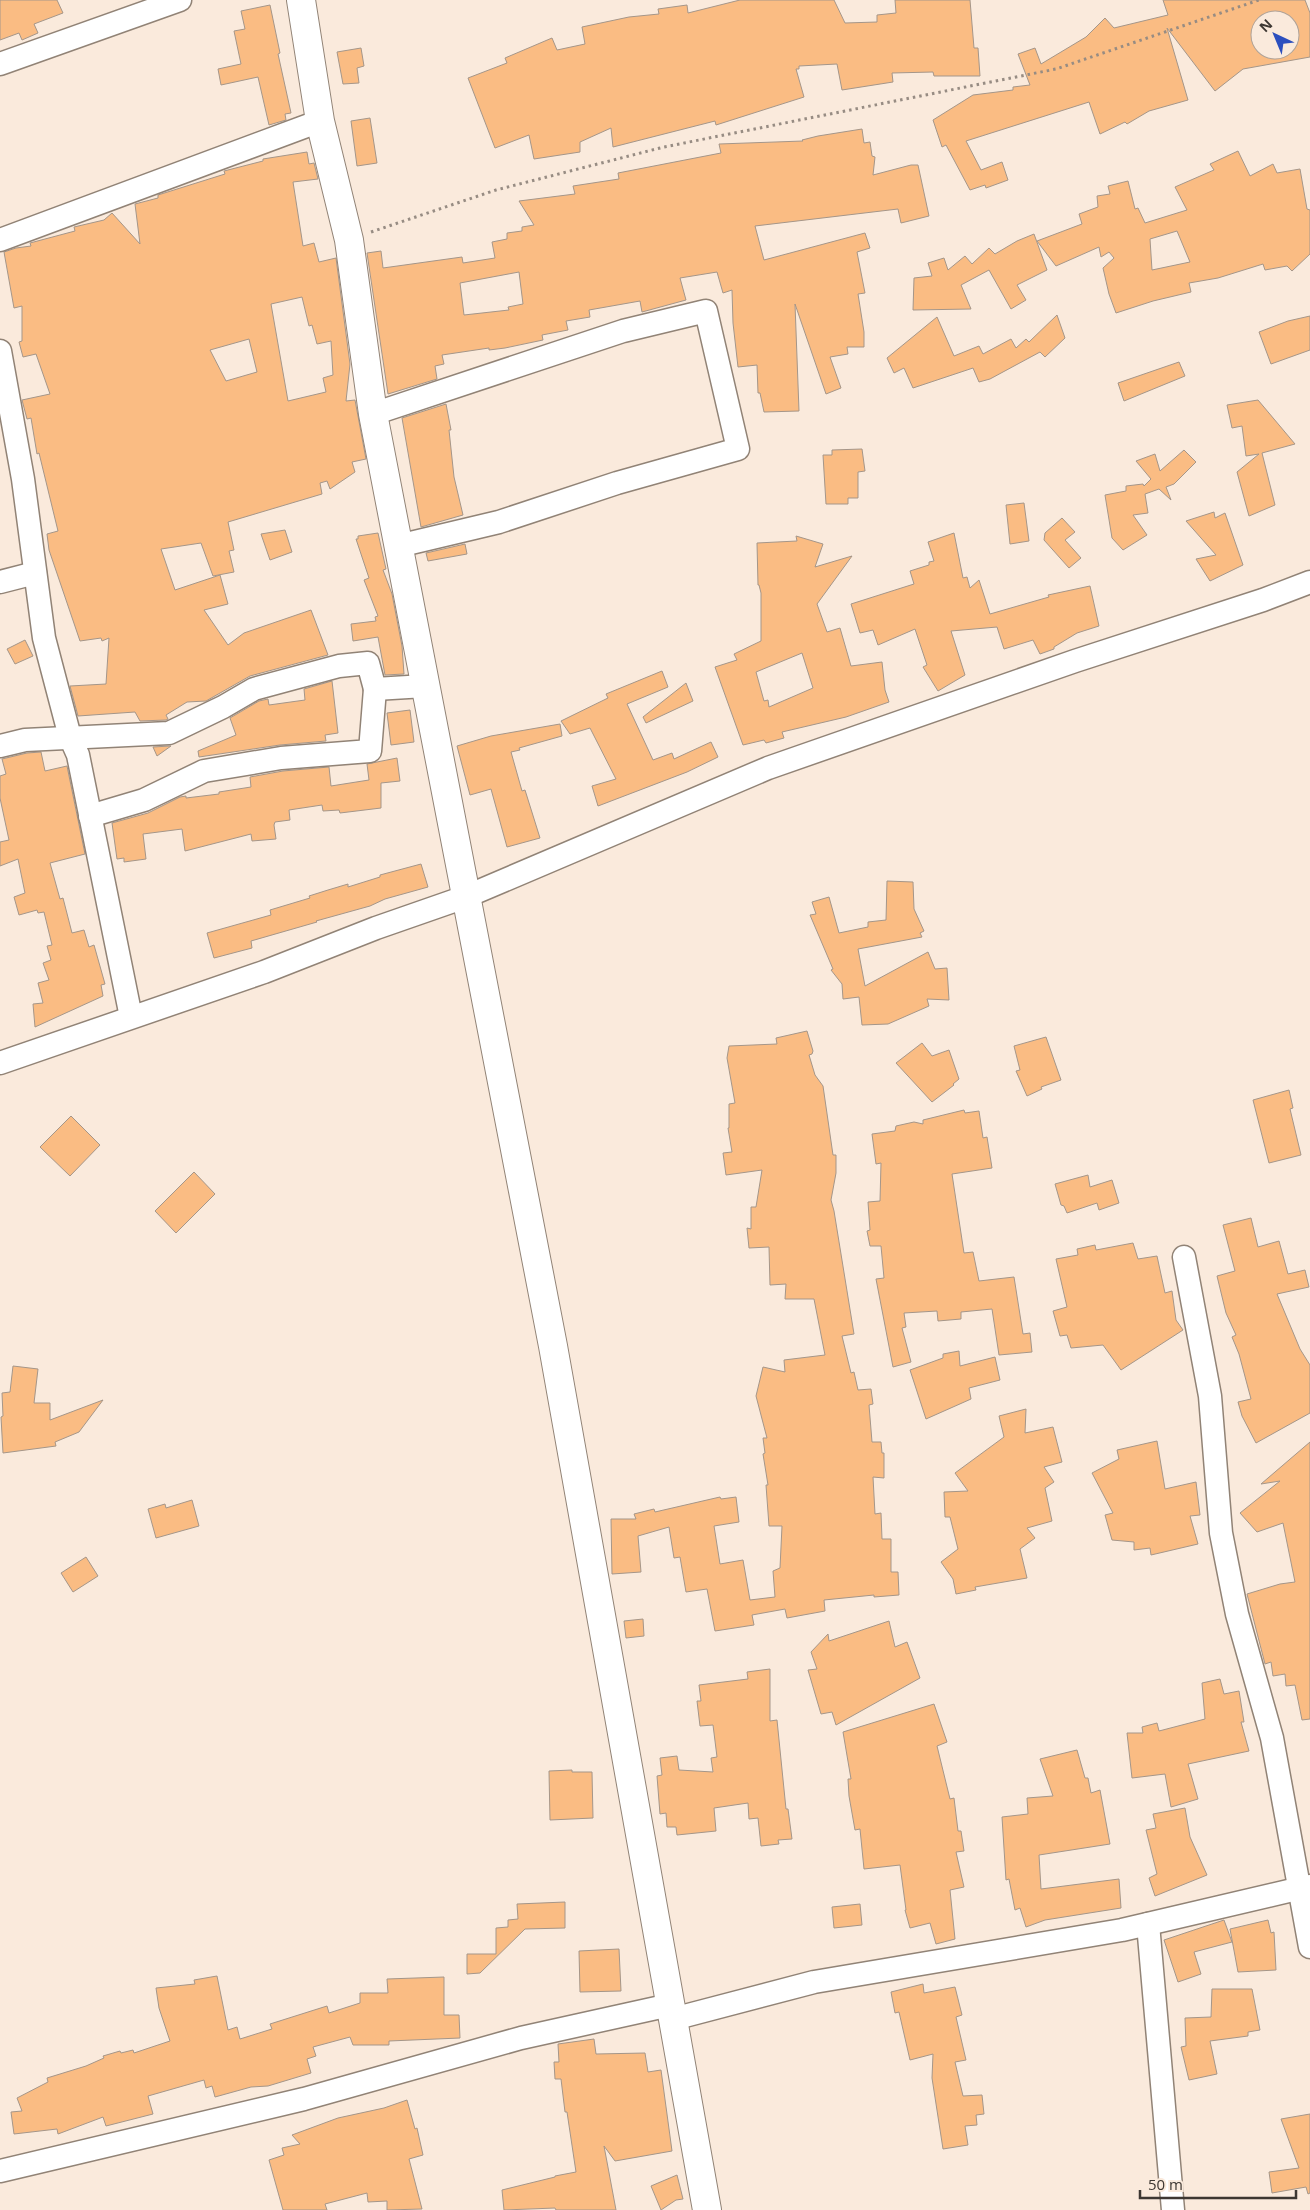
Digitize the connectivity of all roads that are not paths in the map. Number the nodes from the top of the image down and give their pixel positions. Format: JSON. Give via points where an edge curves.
{"nodes":[{"id":1,"x":180,"y":0,"type":"edge"},
{"id":2,"x":302,"y":0,"type":"edge"},
{"id":3,"x":0,"y":64,"type":"edge"},
{"id":4,"x":320,"y":121,"type":"junction"},
{"id":5,"x":0,"y":240,"type":"edge"},
{"id":6,"x":0,"y":351,"type":"edge"},
{"id":7,"x":373,"y":414,"type":"junction"},
{"id":8,"x":398,"y":546,"type":"junction"},
{"id":9,"x":35,"y":573,"type":"junction"},
{"id":10,"x":0,"y":582,"type":"edge"},
{"id":11,"x":1310,"y":582,"type":"edge"},
{"id":12,"x":425,"y":686,"type":"junction"},
{"id":13,"x":375,"y":689,"type":"junction"},
{"id":14,"x":70,"y":737,"type":"junction"},
{"id":15,"x":0,"y":746,"type":"edge"},
{"id":16,"x":90,"y":816,"type":"junction"},
{"id":17,"x":465,"y":897,"type":"junction"},
{"id":18,"x":131,"y":1017,"type":"junction"},
{"id":19,"x":0,"y":1063,"type":"edge"},
{"id":20,"x":1184,"y":1257,"type":"dead end"},
{"id":21,"x":1305,"y":1887,"type":"edge"},
{"id":22,"x":1148,"y":1924,"type":"junction"},
{"id":23,"x":1310,"y":1947,"type":"edge"},
{"id":24,"x":672,"y":2012,"type":"junction"},
{"id":25,"x":0,"y":2171,"type":"edge"},
{"id":26,"x":707,"y":2210,"type":"edge"},
{"id":27,"x":1173,"y":2210,"type":"edge"}],
"edges":[{"from":1,"to":3,"type":"street"},
{"from":2,"to":4,"type":"street"},
{"from":4,"to":5,"type":"street"},
{"from":4,"to":7,"type":"street","via":[[349,240]]},
{"from":6,"to":9,"type":"street","via":[[23,479]]},
{"from":7,"to":8,"type":"street"},
{"from":7,"to":8,"type":"street","via":[[624,332],[706,311],[738,449],[617,483],[499,522]]},
{"from":8,"to":12,"type":"street"},
{"from":9,"to":10,"type":"street"},
{"from":9,"to":14,"type":"street","via":[[44,638]]},
{"from":11,"to":17,"type":"street","via":[[768,768]]},
{"from":12,"to":13,"type":"street"},
{"from":12,"to":17,"type":"street"},
{"from":13,"to":14,"type":"street","via":[[368,663],[339,666],[254,688],[169,732]]},
{"from":13,"to":16,"type":"street","via":[[370,751],[281,758],[204,771],[144,800]]},
{"from":14,"to":15,"type":"street","via":[[25,740]]},
{"from":14,"to":16,"type":"street","via":[[78,755]]},
{"from":16,"to":18,"type":"street"},
{"from":17,"to":18,"type":"street","via":[[264,972]]},
{"from":17,"to":24,"type":"street","via":[[553,1346]]},
{"from":18,"to":19,"type":"street"},
{"from":20,"to":21,"type":"street","via":[[1210,1396],[1221,1533],[1237,1614],[1272,1738]]},
{"from":21,"to":22,"type":"street"},
{"from":21,"to":23,"type":"street"},
{"from":22,"to":24,"type":"street","via":[[814,1982]]},
{"from":22,"to":27,"type":"street"},
{"from":24,"to":25,"type":"street","via":[[521,2038],[304,2099]]},
{"from":24,"to":26,"type":"street"}]}
